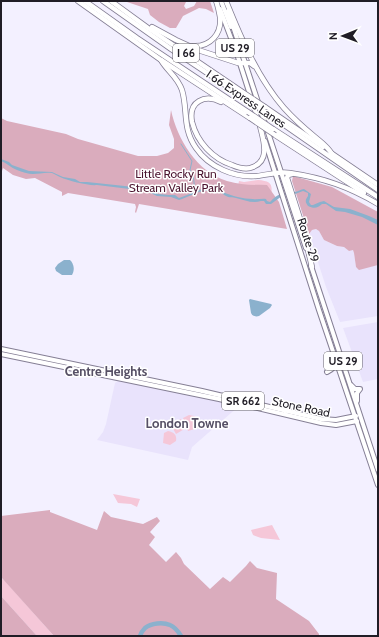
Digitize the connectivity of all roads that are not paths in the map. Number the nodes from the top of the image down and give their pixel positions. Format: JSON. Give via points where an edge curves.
{"nodes":[{"id":1,"x":78,"y":1,"type":"edge"},
{"id":2,"x":85,"y":1,"type":"edge"},
{"id":3,"x":103,"y":1,"type":"edge"},
{"id":4,"x":111,"y":1,"type":"edge"},
{"id":5,"x":217,"y":1,"type":"edge"},
{"id":6,"x":221,"y":1,"type":"edge"},
{"id":7,"x":225,"y":1,"type":"edge"},
{"id":8,"x":131,"y":16,"type":"junction"},
{"id":9,"x":238,"y":42,"type":"junction"},
{"id":10,"x":185,"y":44,"type":"junction"},
{"id":11,"x":161,"y":60,"type":"junction"},
{"id":12,"x":242,"y":63,"type":"junction"},
{"id":13,"x":256,"y":68,"type":"junction"},
{"id":14,"x":240,"y":112,"type":"junction"},
{"id":15,"x":260,"y":126,"type":"junction"},
{"id":16,"x":332,"y":154,"type":"junction"},
{"id":17,"x":278,"y":172,"type":"junction"},
{"id":18,"x":293,"y":173,"type":"junction"},
{"id":19,"x":378,"y":185,"type":"edge"},
{"id":20,"x":288,"y":188,"type":"junction"},
{"id":21,"x":378,"y":190,"type":"edge"},
{"id":22,"x":378,"y":197,"type":"edge"},
{"id":23,"x":378,"y":203,"type":"edge"},
{"id":24,"x":312,"y":267,"type":"joint"},
{"id":25,"x":1,"y":349,"type":"edge"},
{"id":26,"x":1,"y":354,"type":"edge"},
{"id":27,"x":336,"y":358,"type":"junction"},
{"id":28,"x":327,"y":372,"type":"dead end"},
{"id":29,"x":350,"y":383,"type":"junction"},
{"id":30,"x":357,"y":405,"type":"junction"},
{"id":31,"x":292,"y":406,"type":"dead end"},
{"id":32,"x":285,"y":411,"type":"junction"},
{"id":33,"x":360,"y":415,"type":"junction"},
{"id":34,"x":356,"y":419,"type":"junction"},
{"id":35,"x":362,"y":420,"type":"junction"},
{"id":36,"x":378,"y":470,"type":"edge"},
{"id":37,"x":378,"y":485,"type":"edge"}],
"edges":[{"from":1,"to":11,"type":"highway","number":"I 66"},
{"from":2,"to":22,"type":"highway","name":"I 66 Express Lanes","bridge":true},
{"from":3,"to":21,"type":"highway","name":"I 66 Express Lanes","bridge":true},
{"from":4,"to":8,"type":"highway","number":"I 66"},
{"from":5,"to":10,"type":"highway","via":[[220,18],[215,37],[202,46]]},
{"from":5,"to":12,"type":"main road","name":"Route 29","number":"US 29"},
{"from":6,"to":9,"type":"main road"},
{"from":7,"to":9,"type":"main road","name":"Route 29","number":"US 29"},
{"from":7,"to":13,"type":"highway"},
{"from":8,"to":10,"type":"highway"},
{"from":8,"to":16,"type":"highway","number":"I 66","bridge":true},
{"from":9,"to":12,"type":"main road","name":"Route 29","number":"US 29"},
{"from":10,"to":12,"type":"highway"},
{"from":11,"to":14,"type":"highway","number":"I 66"},
{"from":11,"to":17,"type":"highway","via":[[180,86],[186,125],[192,142],[209,162],[239,175],[257,176]]},
{"from":12,"to":13,"type":"highway","via":[[250,63]]},
{"from":12,"to":15,"type":"main road","name":"Route 29","number":"US 29"},
{"from":12,"to":17,"type":"main road","name":"Route 29","number":"US 29"},
{"from":13,"to":16,"type":"highway","via":[[283,106]]},
{"from":14,"to":15,"type":"highway","via":[[209,98],[200,101],[193,108],[192,119],[196,131],[207,149],[218,158],[240,168],[256,166],[262,160],[265,150]]},
{"from":14,"to":23,"type":"highway","number":"I 66","bridge":true},
{"from":15,"to":17,"type":"main road","name":"Route 29","number":"US 29"},
{"from":16,"to":19,"type":"highway","number":"I 66"},
{"from":17,"to":18,"type":"highway"},
{"from":17,"to":20,"type":"main road","name":"Route 29","number":"US 29"},
{"from":17,"to":27,"type":"main road","name":"Route 29","number":"US 29","via":[[281,190]]},
{"from":18,"to":20,"type":"highway","via":[[287,177]]},
{"from":18,"to":23,"type":"highway","via":[[341,185]]},
{"from":20,"to":24,"type":"highway","via":[[302,225]]},
{"from":24,"to":29,"type":"main road","name":"Route 29","number":"US 29"},
{"from":25,"to":32,"type":"main road","name":"Stone Road","number":"SR 662"},
{"from":26,"to":34,"type":"main road","name":"Stone Road","number":"SR 662","via":[[219,399],[321,424],[336,425]]},
{"from":27,"to":28,"type":"main road","via":[[334,368]]},
{"from":27,"to":34,"type":"main road","name":"Route 29","number":"US 29"},
{"from":29,"to":30,"type":"main road","name":"Route 29","number":"US 29"},
{"from":29,"to":30,"type":"main road","via":[[355,389],[360,389],[357,393]]},
{"from":30,"to":33,"type":"main road","name":"Route 29","number":"US 29"},
{"from":31,"to":32,"type":"main road"},
{"from":32,"to":34,"type":"main road","name":"Stone Road","number":"SR 662","via":[[321,419]]},
{"from":33,"to":34,"type":"main road","name":"Stone Road","number":"SR 662"},
{"from":33,"to":35,"type":"main road","name":"Route 29","number":"US 29"},
{"from":34,"to":35,"type":"main road","name":"Stone Road","number":"SR 662"},
{"from":34,"to":37,"type":"main road","name":"Route 29","number":"US 29"},
{"from":35,"to":36,"type":"main road","name":"Route 29","number":"US 29"}]}
